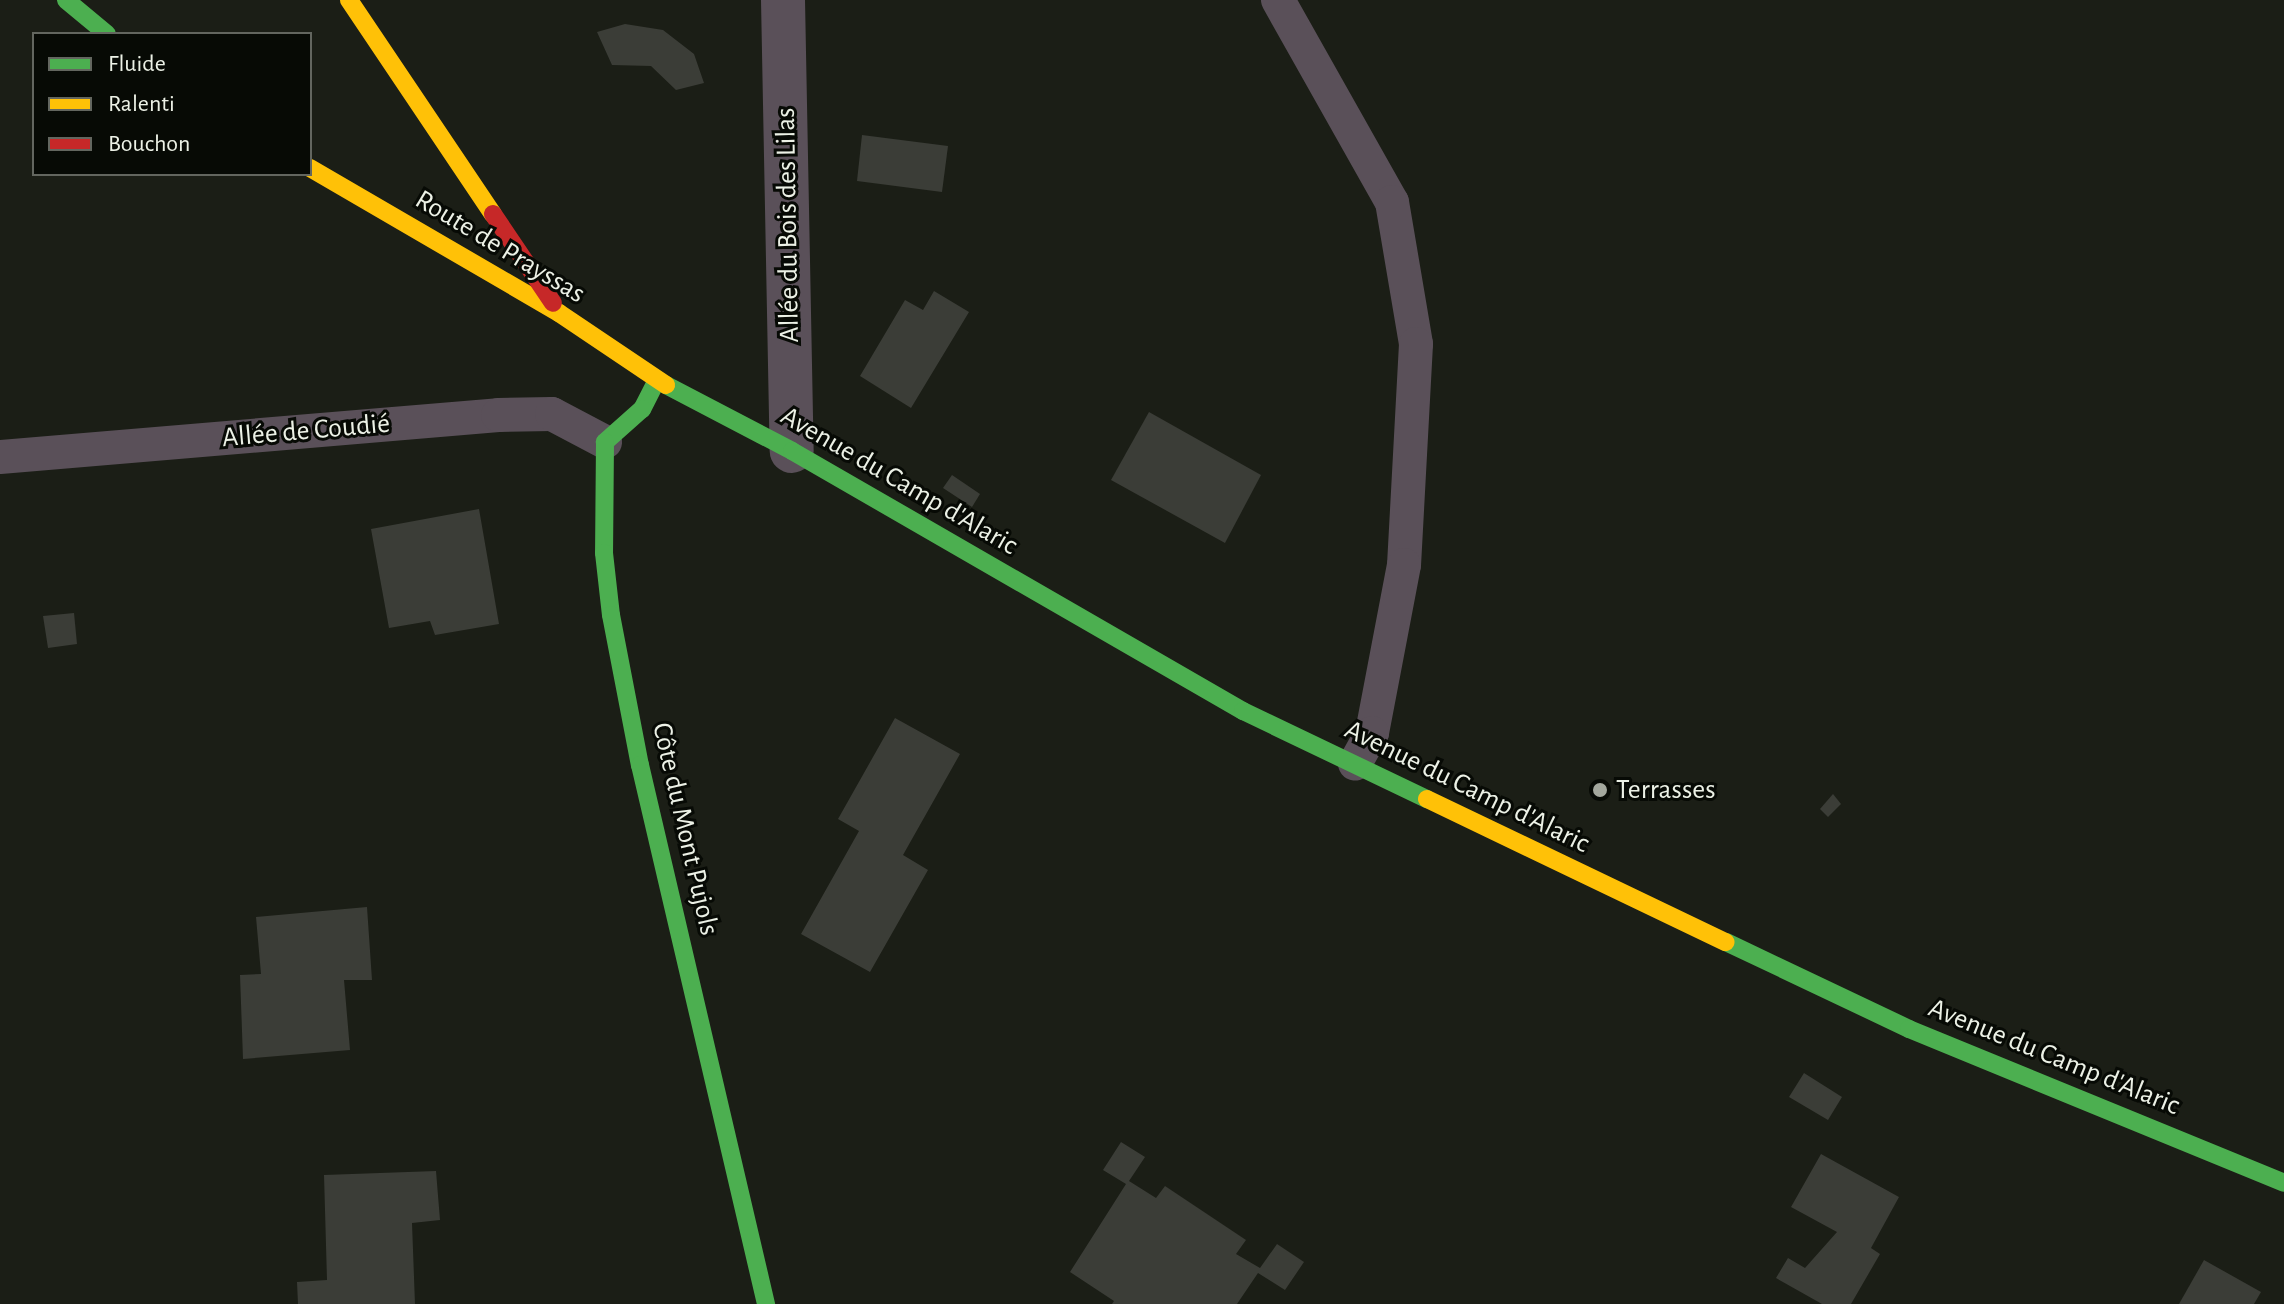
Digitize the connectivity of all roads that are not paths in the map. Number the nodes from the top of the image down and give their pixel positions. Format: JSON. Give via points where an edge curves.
{"nodes":[{"id":1,"x":66,"y":0,"type":"edge"},
{"id":2,"x":349,"y":0,"type":"edge"},
{"id":3,"x":783,"y":0,"type":"edge"},
{"id":4,"x":1278,"y":0,"type":"edge"},
{"id":5,"x":105,"y":32,"type":"edge"},
{"id":6,"x":312,"y":169,"type":"edge"},
{"id":7,"x":559,"y":313,"type":"junction"},
{"id":8,"x":657,"y":380,"type":"junction"},
{"id":9,"x":605,"y":442,"type":"junction"},
{"id":10,"x":792,"y":451,"type":"junction"},
{"id":11,"x":0,"y":457,"type":"edge"},
{"id":12,"x":1355,"y":764,"type":"junction"},
{"id":13,"x":2284,"y":1183,"type":"edge"},
{"id":14,"x":766,"y":1304,"type":"edge"}],
"edges":[{"from":1,"to":5,"type":"main road"},
{"from":2,"to":7,"type":"main road"},
{"from":3,"to":10,"type":"street","name":"Allée du Bois des Lilas"},
{"from":4,"to":12,"type":"lane","via":[[1392,202],[1416,344],[1404,565],[1372,733]]},
{"from":6,"to":7,"type":"main road","name":"Route de Prayssas"},
{"from":7,"to":8,"type":"main road","name":"Route de Prayssas"},
{"from":8,"to":9,"type":"main road","via":[[642,409]]},
{"from":8,"to":10,"type":"main road","name":"Avenue du Camp d'Alaric"},
{"from":9,"to":11,"type":"lane","name":"Allée de Coudié","via":[[552,414],[498,415]]},
{"from":9,"to":14,"type":"main road","name":"Côte du Mont Pujols","via":[[604,553],[611,615],[640,765]]},
{"from":10,"to":12,"type":"main road","name":"Avenue du Camp d'Alaric","via":[[1243,711]]},
{"from":12,"to":13,"type":"main road","name":"Avenue du Camp d'Alaric","via":[[1909,1029]]}]}
